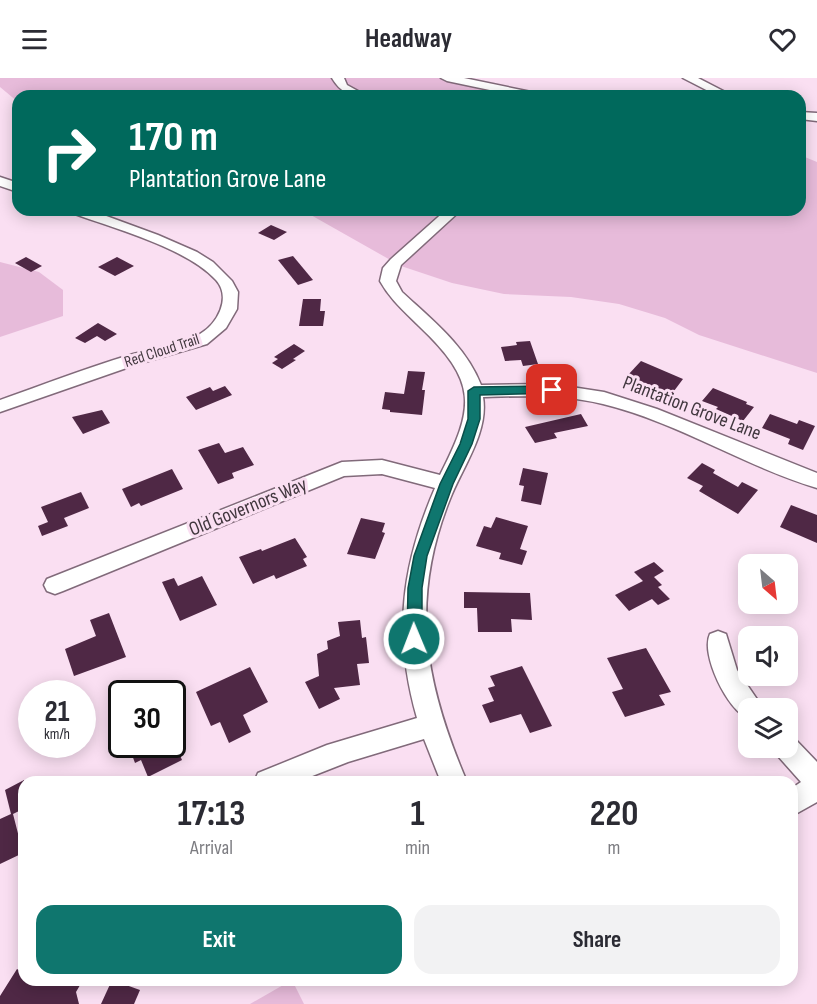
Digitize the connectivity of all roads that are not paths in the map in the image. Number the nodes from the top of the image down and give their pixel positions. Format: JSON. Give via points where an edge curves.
{"nodes":[{"id":1,"x":338,"y":78,"type":"edge"},
{"id":2,"x":447,"y":78,"type":"edge"},
{"id":3,"x":689,"y":78,"type":"edge"},
{"id":4,"x":701,"y":84,"type":"junction"},
{"id":5,"x":349,"y":90,"type":"edge"},
{"id":6,"x":506,"y":90,"type":"edge"},
{"id":7,"x":709,"y":90,"type":"edge"},
{"id":8,"x":714,"y":90,"type":"edge"},
{"id":9,"x":93,"y":216,"type":"edge"},
{"id":10,"x":447,"y":216,"type":"edge"},
{"id":11,"x":474,"y":391,"type":"junction"},
{"id":12,"x":0,"y":406,"type":"edge"},
{"id":13,"x":817,"y":482,"type":"edge"},
{"id":14,"x":446,"y":484,"type":"junction"},
{"id":15,"x":55,"y":585,"type":"dead end"},
{"id":16,"x":718,"y":641,"type":"dead end"},
{"id":17,"x":744,"y":698,"type":"edge"},
{"id":18,"x":431,"y":726,"type":"junction"},
{"id":19,"x":796,"y":758,"type":"edge"},
{"id":20,"x":281,"y":776,"type":"edge"},
{"id":21,"x":451,"y":776,"type":"edge"},
{"id":22,"x":817,"y":781,"type":"edge"},
{"id":23,"x":817,"y":787,"type":"edge"},
{"id":24,"x":798,"y":799,"type":"edge"}],
"edges":[{"from":1,"to":5,"type":"street"},
{"from":2,"to":6,"type":"street"},
{"from":3,"to":4,"type":"street"},
{"from":4,"to":7,"type":"street"},
{"from":4,"to":8,"type":"street"},
{"from":9,"to":12,"type":"street","name":"Red Cloud Trail","via":[[164,243],[216,271],[230,291],[226,318],[198,342],[149,354]]},
{"from":10,"to":11,"type":"street","via":[[396,262],[388,281],[395,294],[461,363]]},
{"from":11,"to":13,"type":"street","name":"Plantation Grove Lane","via":[[552,390],[604,398],[651,413]]},
{"from":11,"to":14,"type":"street","via":[[474,419]]},
{"from":14,"to":15,"type":"street","name":"Old Governors Way","via":[[382,467],[342,469]]},
{"from":14,"to":18,"type":"street","via":[[420,556],[414,599],[415,656]]},
{"from":16,"to":17,"type":"street","via":[[722,663]]},
{"from":18,"to":20,"type":"street","via":[[341,751]]},
{"from":18,"to":21,"type":"street"},
{"from":19,"to":22,"type":"street"},
{"from":23,"to":24,"type":"street"}]}
